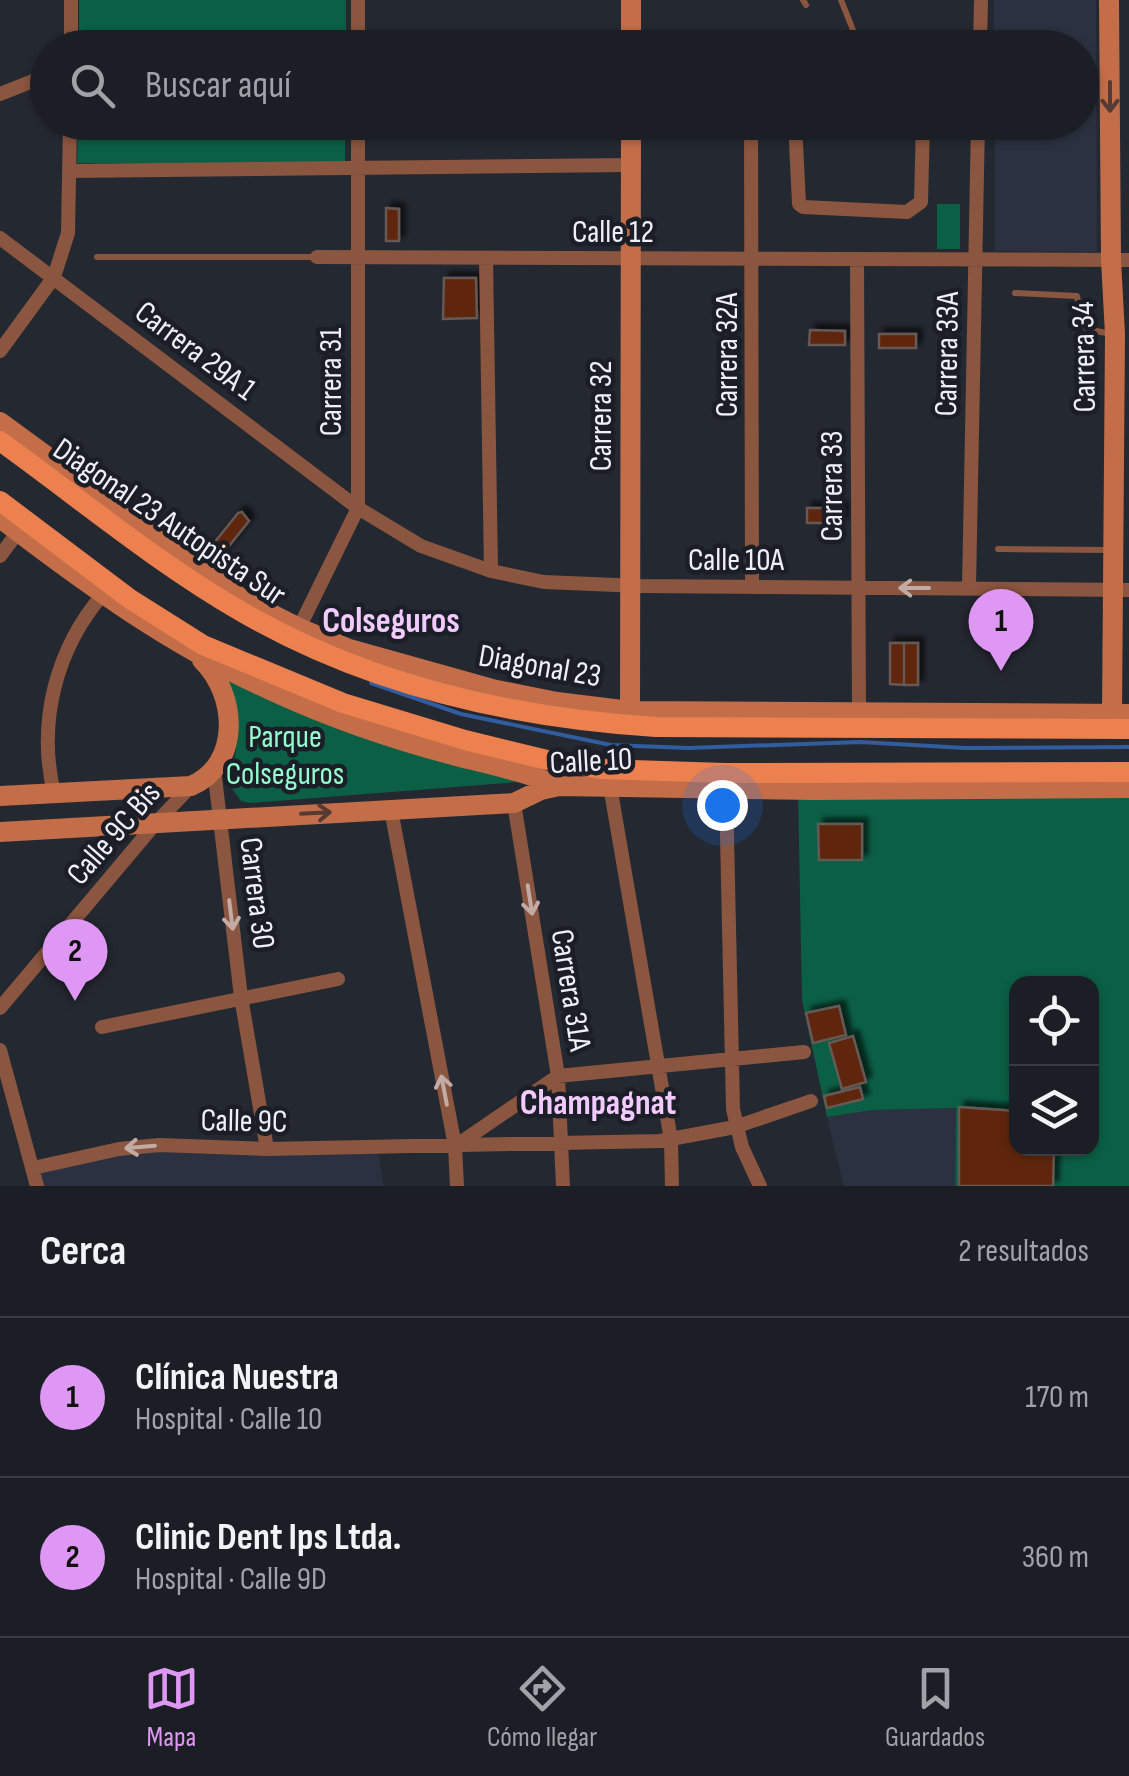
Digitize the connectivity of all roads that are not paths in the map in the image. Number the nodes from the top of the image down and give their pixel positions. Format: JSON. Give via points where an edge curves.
{"nodes":[{"id":1,"x":71,"y":0,"type":"edge"},
{"id":2,"x":358,"y":0,"type":"edge"},
{"id":3,"x":631,"y":0,"type":"edge"},
{"id":4,"x":841,"y":0,"type":"edge"},
{"id":5,"x":981,"y":0,"type":"edge"},
{"id":6,"x":1109,"y":0,"type":"edge"},
{"id":7,"x":70,"y":30,"type":"edge"},
{"id":8,"x":358,"y":30,"type":"edge"},
{"id":9,"x":631,"y":30,"type":"edge"},
{"id":10,"x":854,"y":30,"type":"dead end"},
{"id":11,"x":980,"y":30,"type":"edge"},
{"id":12,"x":30,"y":82,"type":"edge"},
{"id":13,"x":0,"y":94,"type":"edge"},
{"id":14,"x":70,"y":140,"type":"edge"},
{"id":15,"x":358,"y":140,"type":"edge"},
{"id":16,"x":631,"y":140,"type":"edge"},
{"id":17,"x":751,"y":140,"type":"edge"},
{"id":18,"x":796,"y":140,"type":"edge"},
{"id":19,"x":923,"y":140,"type":"edge"},
{"id":20,"x":978,"y":140,"type":"edge"},
{"id":21,"x":1120,"y":140,"type":"edge"},
{"id":22,"x":631,"y":165,"type":"junction"},
{"id":23,"x":358,"y":168,"type":"junction"},
{"id":24,"x":70,"y":171,"type":"junction"},
{"id":25,"x":0,"y":238,"type":"edge"},
{"id":26,"x":98,"y":257,"type":"dead end"},
{"id":27,"x":317,"y":257,"type":"joint"},
{"id":28,"x":358,"y":258,"type":"junction"},
{"id":29,"x":486,"y":258,"type":"junction"},
{"id":30,"x":630,"y":258,"type":"junction"},
{"id":31,"x":754,"y":259,"type":"junction"},
{"id":32,"x":857,"y":259,"type":"junction"},
{"id":33,"x":975,"y":260,"type":"junction"},
{"id":34,"x":1120,"y":260,"type":"edge"},
{"id":35,"x":54,"y":277,"type":"junction"},
{"id":36,"x":1015,"y":293,"type":"dead end"},
{"id":37,"x":1114,"y":334,"type":"junction"},
{"id":38,"x":0,"y":351,"type":"edge"},
{"id":39,"x":0,"y":422,"type":"edge"},
{"id":40,"x":0,"y":440,"type":"edge"},
{"id":41,"x":0,"y":501,"type":"edge"},
{"id":42,"x":358,"y":508,"type":"junction"},
{"id":43,"x":0,"y":518,"type":"edge"},
{"id":44,"x":25,"y":529,"type":"junction"},
{"id":45,"x":61,"y":547,"type":"junction"},
{"id":46,"x":38,"y":549,"type":"junction"},
{"id":47,"x":998,"y":549,"type":"dead end"},
{"id":48,"x":1113,"y":550,"type":"junction"},
{"id":49,"x":0,"y":556,"type":"edge"},
{"id":50,"x":491,"y":572,"type":"junction"},
{"id":51,"x":630,"y":586,"type":"junction"},
{"id":52,"x":752,"y":587,"type":"junction"},
{"id":53,"x":968,"y":587,"type":"junction"},
{"id":54,"x":859,"y":588,"type":"junction"},
{"id":55,"x":1121,"y":591,"type":"edge"},
{"id":56,"x":104,"y":594,"type":"junction"},
{"id":57,"x":299,"y":628,"type":"junction"},
{"id":58,"x":197,"y":655,"type":"junction"},
{"id":59,"x":341,"y":710,"type":"junction"},
{"id":60,"x":630,"y":710,"type":"junction"},
{"id":61,"x":859,"y":712,"type":"junction"},
{"id":62,"x":1120,"y":714,"type":"edge"},
{"id":63,"x":721,"y":721,"type":"junction"},
{"id":64,"x":1129,"y":729,"type":"edge"},
{"id":65,"x":214,"y":769,"type":"junction"},
{"id":66,"x":1129,"y":772,"type":"edge"},
{"id":67,"x":725,"y":782,"type":"junction"},
{"id":68,"x":818,"y":782,"type":"junction"},
{"id":69,"x":190,"y":786,"type":"junction"},
{"id":70,"x":559,"y":786,"type":"junction"},
{"id":71,"x":610,"y":786,"type":"junction"},
{"id":72,"x":1129,"y":788,"type":"edge"},
{"id":73,"x":54,"y":793,"type":"junction"},
{"id":74,"x":0,"y":796,"type":"edge"},
{"id":75,"x":514,"y":804,"type":"junction"},
{"id":76,"x":391,"y":810,"type":"junction"},
{"id":77,"x":219,"y":818,"type":"junction"},
{"id":78,"x":154,"y":824,"type":"junction"},
{"id":79,"x":0,"y":832,"type":"edge"},
{"id":80,"x":338,"y":979,"type":"dead end"},
{"id":81,"x":241,"y":997,"type":"junction"},
{"id":82,"x":0,"y":1008,"type":"edge"},
{"id":83,"x":102,"y":1027,"type":"dead end"},
{"id":84,"x":0,"y":1050,"type":"edge"},
{"id":85,"x":804,"y":1052,"type":"dead end"},
{"id":86,"x":731,"y":1057,"type":"junction"},
{"id":87,"x":658,"y":1065,"type":"junction"},
{"id":88,"x":558,"y":1076,"type":"junction"},
{"id":89,"x":810,"y":1101,"type":"dead end"},
{"id":90,"x":736,"y":1128,"type":"junction"},
{"id":91,"x":672,"y":1140,"type":"junction"},
{"id":92,"x":564,"y":1144,"type":"junction"},
{"id":93,"x":455,"y":1146,"type":"junction"},
{"id":94,"x":267,"y":1149,"type":"junction"},
{"id":95,"x":34,"y":1168,"type":"junction"},
{"id":96,"x":37,"y":1186,"type":"edge"},
{"id":97,"x":457,"y":1186,"type":"edge"},
{"id":98,"x":564,"y":1186,"type":"edge"},
{"id":99,"x":672,"y":1186,"type":"edge"},
{"id":100,"x":760,"y":1186,"type":"edge"}],
"edges":[{"from":1,"to":7,"type":"street"},
{"from":2,"to":8,"type":"street"},
{"from":3,"to":9,"type":"street"},
{"from":4,"to":10,"type":"lane"},
{"from":5,"to":11,"type":"street"},
{"from":6,"to":21,"type":"street","name":"Carrera 34","one_way":true},
{"from":12,"to":13,"type":"street"},
{"from":14,"to":24,"type":"street"},
{"from":15,"to":23,"type":"street","name":"Carrera 31"},
{"from":16,"to":22,"type":"street","name":"Carrera 32"},
{"from":17,"to":31,"type":"street","name":"Carrera 32A"},
{"from":18,"to":19,"type":"street","via":[[798,204],[906,212],[921,202]]},
{"from":20,"to":33,"type":"street","name":"Carrera 33A"},
{"from":21,"to":34,"type":"street","name":"Carrera 34"},
{"from":22,"to":23,"type":"street"},
{"from":22,"to":30,"type":"street","name":"Carrera 32"},
{"from":23,"to":24,"type":"street"},
{"from":23,"to":28,"type":"street","name":"Carrera 31"},
{"from":24,"to":35,"type":"street","via":[[68,233]]},
{"from":25,"to":35,"type":"street","name":"Carrera 29A 1"},
{"from":26,"to":27,"type":"lane","name":"Calle 12"},
{"from":27,"to":28,"type":"street","name":"Calle 12"},
{"from":28,"to":29,"type":"street","name":"Calle 12"},
{"from":28,"to":42,"type":"street","name":"Carrera 31"},
{"from":29,"to":30,"type":"street","name":"Calle 12"},
{"from":29,"to":50,"type":"street"},
{"from":30,"to":31,"type":"street","name":"Calle 12"},
{"from":30,"to":51,"type":"street","name":"Carrera 32"},
{"from":31,"to":32,"type":"street","name":"Calle 12"},
{"from":31,"to":52,"type":"street","name":"Carrera 32A"},
{"from":32,"to":33,"type":"street","name":"Calle 12"},
{"from":32,"to":54,"type":"street","name":"Carrera 33"},
{"from":33,"to":34,"type":"street","name":"Calle 12"},
{"from":33,"to":53,"type":"street","name":"Carrera 33A"},
{"from":34,"to":37,"type":"street","name":"Carrera 34"},
{"from":35,"to":38,"type":"street"},
{"from":35,"to":42,"type":"street","name":"Carrera 29A 1"},
{"from":36,"to":37,"type":"lane","via":[[1073,294],[1087,330]]},
{"from":37,"to":48,"type":"street","name":"Carrera 34"},
{"from":39,"to":57,"type":"street","name":"Diagonal 23","via":[[242,600]]},
{"from":40,"to":63,"type":"main road","name":"Diagonal 23 Autopista Sur","via":[[241,612],[328,654],[480,704],[596,724]]},
{"from":41,"to":44,"type":"main road"},
{"from":42,"to":50,"type":"street","name":"Calle 10A","via":[[420,546]]},
{"from":42,"to":57,"type":"street","name":"Carrera 31"},
{"from":43,"to":44,"type":"street"},
{"from":44,"to":45,"type":"main road"},
{"from":44,"to":46,"type":"main road"},
{"from":44,"to":49,"type":"street"},
{"from":45,"to":46,"type":"main road"},
{"from":45,"to":59,"type":"main road","via":[[203,645]]},
{"from":46,"to":56,"type":"street"},
{"from":47,"to":48,"type":"lane"},
{"from":48,"to":55,"type":"street","name":"Carrera 34"},
{"from":50,"to":51,"type":"street","name":"Calle 10A"},
{"from":51,"to":52,"type":"street","name":"Calle 10A"},
{"from":51,"to":60,"type":"street","name":"Carrera 32"},
{"from":52,"to":54,"type":"street","name":"Calle 10A"},
{"from":53,"to":54,"type":"street","name":"Calle 10A","one_way":true},
{"from":53,"to":55,"type":"street","name":"Calle 10A"},
{"from":54,"to":61,"type":"street","name":"Carrera 33"},
{"from":55,"to":62,"type":"street","name":"Carrera 34"},
{"from":56,"to":58,"type":"street"},
{"from":56,"to":73,"type":"street","via":[[79,627],[54,687],[48,751]]},
{"from":57,"to":60,"type":"street","name":"Diagonal 23","via":[[492,690]]},
{"from":58,"to":59,"type":"street","via":[[277,694]]},
{"from":58,"to":65,"type":"street","name":"Carrera 30","via":[[222,688],[230,715]]},
{"from":59,"to":67,"type":"main road","via":[[547,760]]},
{"from":59,"to":70,"type":"street","via":[[463,758]]},
{"from":60,"to":63,"type":"street","name":"Diagonal 23"},
{"from":61,"to":62,"type":"street"},
{"from":61,"to":63,"type":"street"},
{"from":63,"to":64,"type":"main road"},
{"from":65,"to":69,"type":"street"},
{"from":65,"to":77,"type":"street","name":"Carrera 30"},
{"from":66,"to":68,"type":"main road","name":"Calle 10"},
{"from":67,"to":68,"type":"main road","name":"Calle 10"},
{"from":67,"to":71,"type":"street","name":"Calle 10"},
{"from":67,"to":86,"type":"street"},
{"from":68,"to":72,"type":"street","name":"Calle 10"},
{"from":69,"to":73,"type":"street"},
{"from":69,"to":78,"type":"street","name":"Calle 9C Bis"},
{"from":70,"to":71,"type":"street","name":"Calle 10"},
{"from":70,"to":75,"type":"street","name":"Calle 10"},
{"from":71,"to":87,"type":"street"},
{"from":73,"to":74,"type":"street"},
{"from":75,"to":76,"type":"street","name":"Calle 10"},
{"from":75,"to":88,"type":"street","name":"Carrera 31A","one_way":true},
{"from":77,"to":76,"type":"street","name":"Calle 10","one_way":true},
{"from":93,"to":76,"type":"street","one_way":true},
{"from":77,"to":78,"type":"street","name":"Calle 10"},
{"from":77,"to":81,"type":"street","name":"Carrera 30","one_way":true},
{"from":78,"to":79,"type":"street","name":"Calle 10"},
{"from":78,"to":82,"type":"street","name":"Calle 9C Bis"},
{"from":80,"to":81,"type":"street"},
{"from":81,"to":83,"type":"street"},
{"from":81,"to":94,"type":"street","name":"Carrera 30"},
{"from":84,"to":95,"type":"street"},
{"from":85,"to":86,"type":"street"},
{"from":86,"to":87,"type":"street"},
{"from":86,"to":90,"type":"street"},
{"from":87,"to":88,"type":"street"},
{"from":87,"to":91,"type":"street"},
{"from":88,"to":92,"type":"street","name":"Carrera 31A"},
{"from":88,"to":93,"type":"street"},
{"from":89,"to":90,"type":"street","name":"Calle 9C"},
{"from":90,"to":91,"type":"street","name":"Calle 9C"},
{"from":90,"to":100,"type":"street"},
{"from":91,"to":92,"type":"street","name":"Calle 9C"},
{"from":91,"to":99,"type":"street"},
{"from":92,"to":93,"type":"street","name":"Calle 9C"},
{"from":92,"to":98,"type":"street","name":"Carrera 31A"},
{"from":93,"to":94,"type":"street","name":"Calle 9C"},
{"from":93,"to":97,"type":"street"},
{"from":94,"to":95,"type":"street","name":"Calle 9C","one_way":true,"via":[[159,1145]]},
{"from":95,"to":96,"type":"street"}]}
